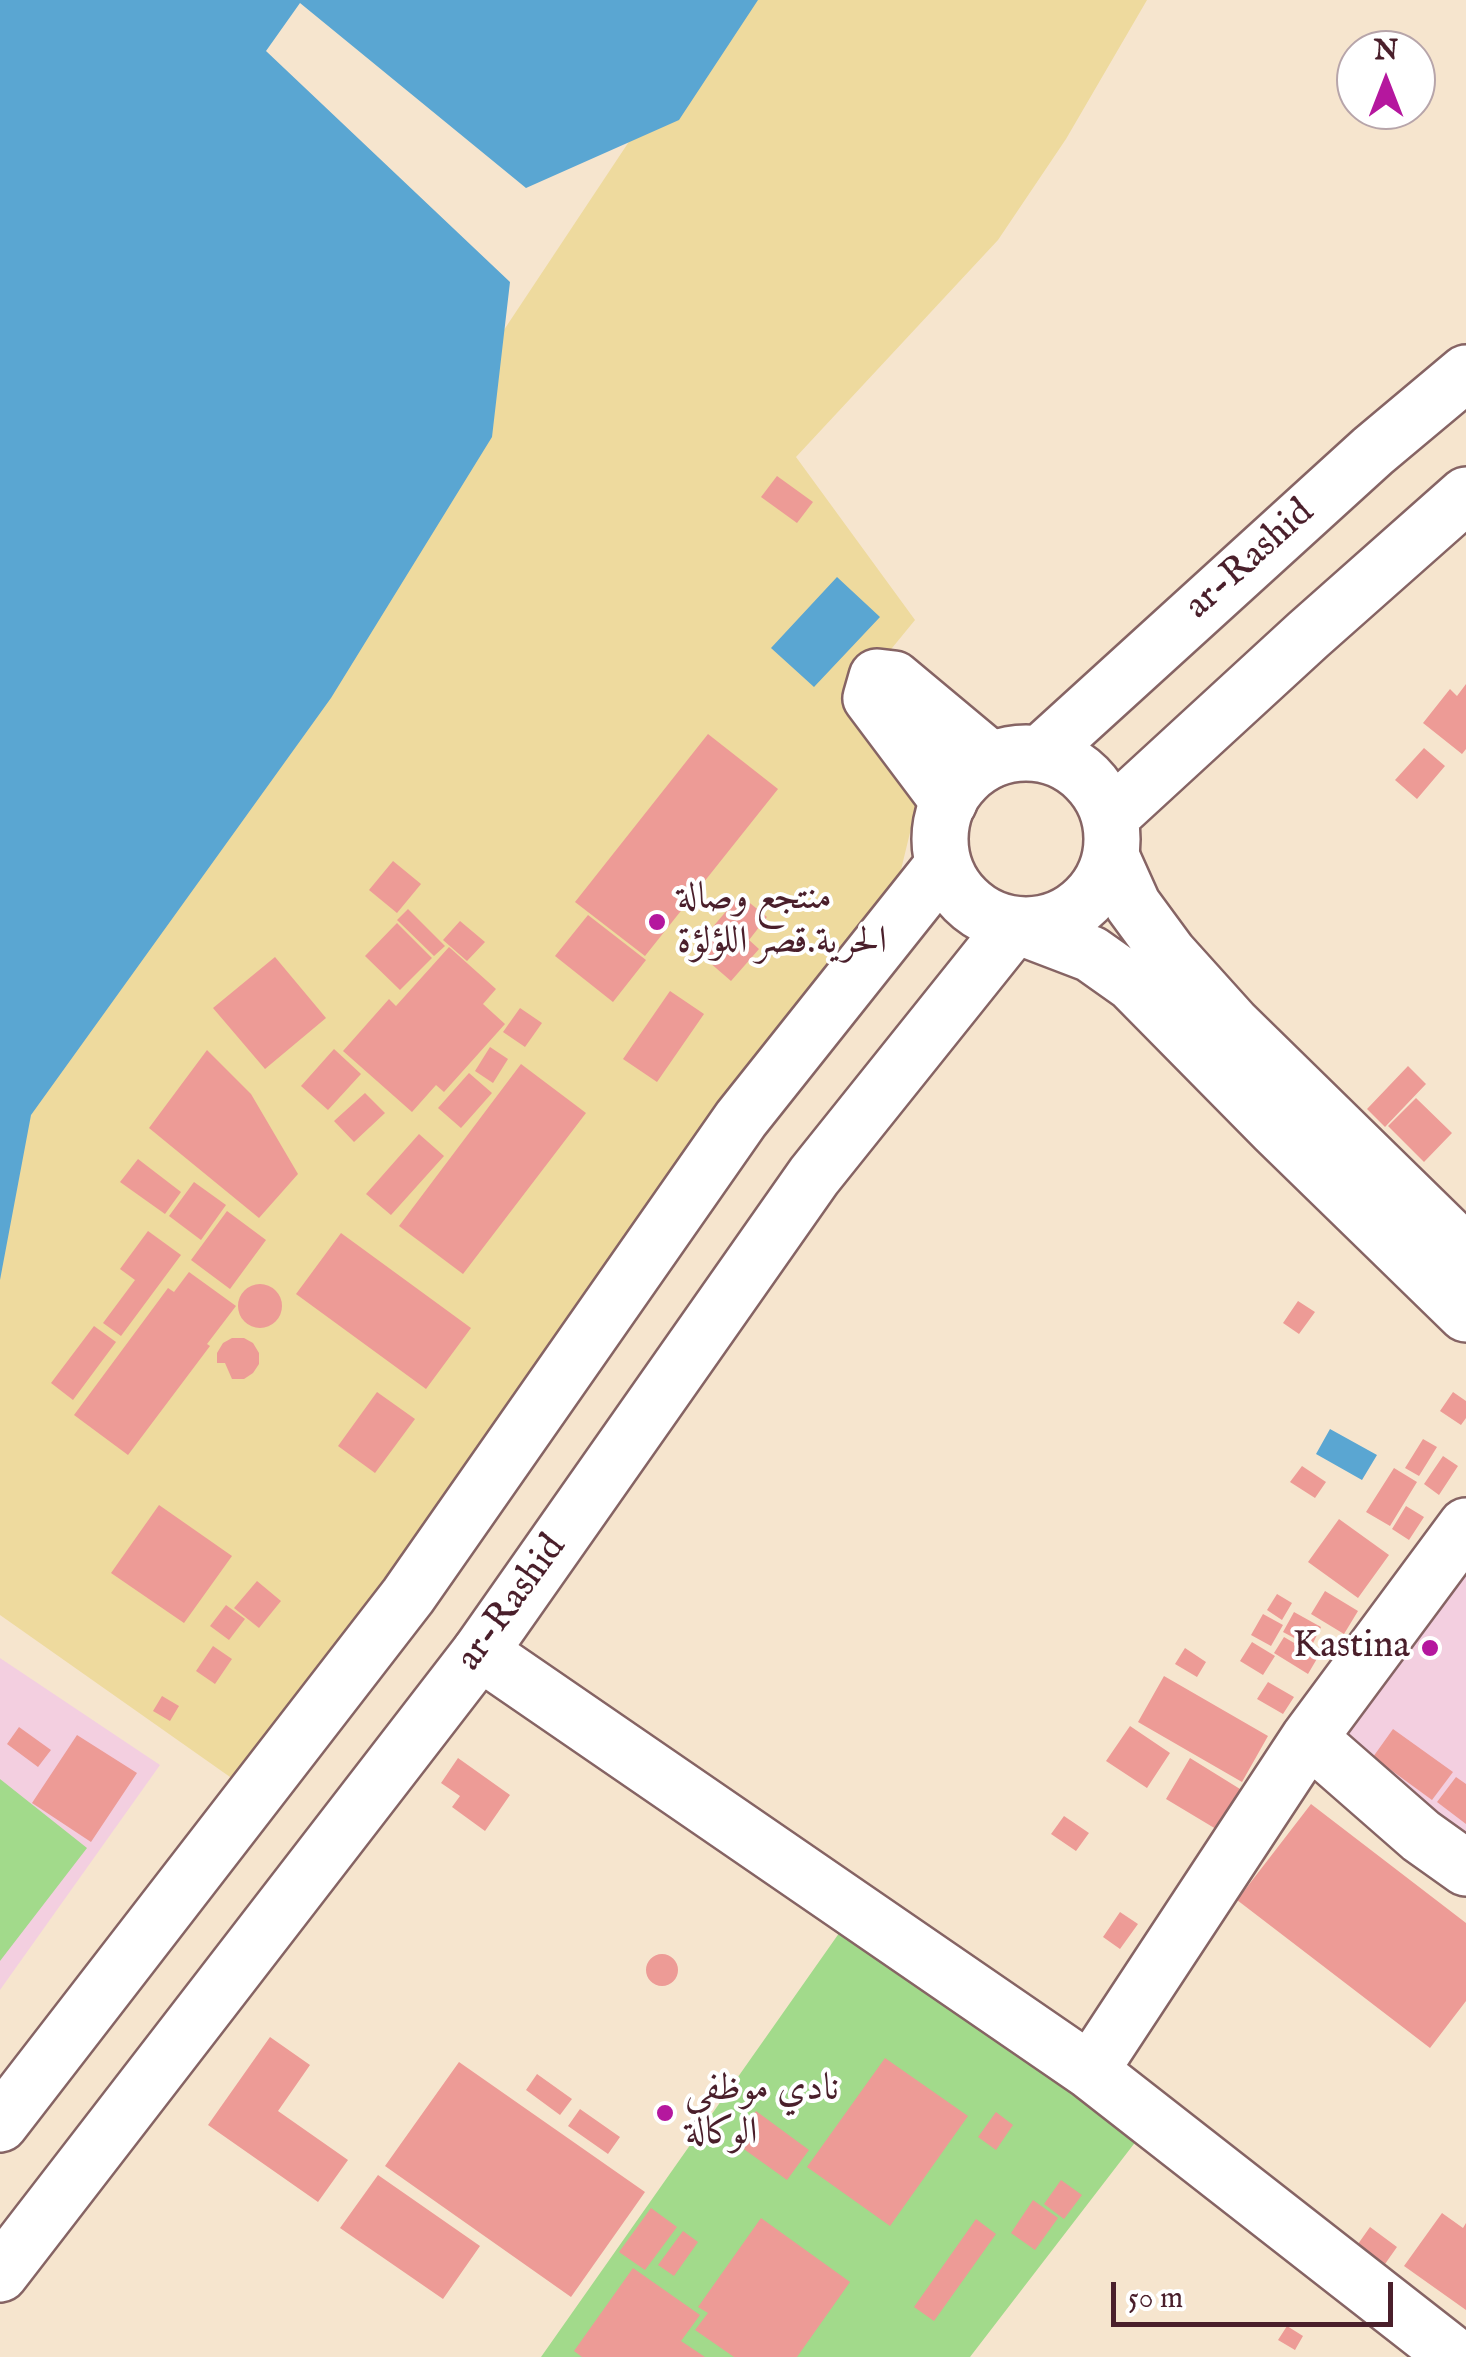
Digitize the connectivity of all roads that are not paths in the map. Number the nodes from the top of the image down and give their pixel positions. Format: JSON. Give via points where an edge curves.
{"nodes":[{"id":1,"x":1466,"y":373,"type":"edge"},
{"id":2,"x":1466,"y":495,"type":"edge"},
{"id":3,"x":1016,"y":757,"type":"junction"},
{"id":4,"x":949,"y":802,"type":"junction"},
{"id":5,"x":1111,"y":837,"type":"junction"},
{"id":6,"x":943,"y":864,"type":"junction"},
{"id":7,"x":1016,"y":925,"type":"junction"},
{"id":8,"x":1466,"y":1253,"type":"edge"},
{"id":9,"x":1466,"y":1314,"type":"edge"},
{"id":10,"x":1466,"y":1526,"type":"edge"},
{"id":11,"x":480,"y":1652,"type":"junction"},
{"id":12,"x":1309,"y":1738,"type":"junction"},
{"id":13,"x":1466,"y":1868,"type":"edge"},
{"id":14,"x":1090,"y":2070,"type":"junction"},
{"id":15,"x":0,"y":2124,"type":"edge"},
{"id":16,"x":0,"y":2274,"type":"edge"},
{"id":17,"x":1456,"y":2357,"type":"edge"}],
"edges":[{"from":1,"to":3,"type":"main road","name":"ar-Rashid"},
{"from":2,"to":5,"type":"main road","via":[[1308,635]]},
{"from":3,"to":4,"type":"main road","via":[[970,774]]},
{"from":3,"to":4,"type":"main road","via":[[894,679],[877,678],[871,698]]},
{"from":3,"to":5,"type":"main road","via":[[1064,762],[1085,776],[1100,794]]},
{"from":4,"to":6,"type":"main road","via":[[939,840]]},
{"from":5,"to":7,"type":"main road","via":[[1105,875],[1079,908],[1038,925]]},
{"from":5,"to":8,"type":"main road","via":[[1133,906],[1169,954]]},
{"from":6,"to":7,"type":"main road","via":[[970,906]]},
{"from":6,"to":15,"type":"main road","via":[[740,1119],[408,1596]]},
{"from":7,"to":9,"type":"main road","via":[[1091,954],[1132,983]]},
{"from":7,"to":11,"type":"main road","name":"ar-Rashid","via":[[814,1176]]},
{"from":10,"to":12,"type":"main road"},
{"from":11,"to":14,"type":"main road"},
{"from":11,"to":16,"type":"main road","name":"ar-Rashid"},
{"from":12,"to":13,"type":"main road"},
{"from":12,"to":14,"type":"main road"},
{"from":14,"to":17,"type":"main road"}]}
